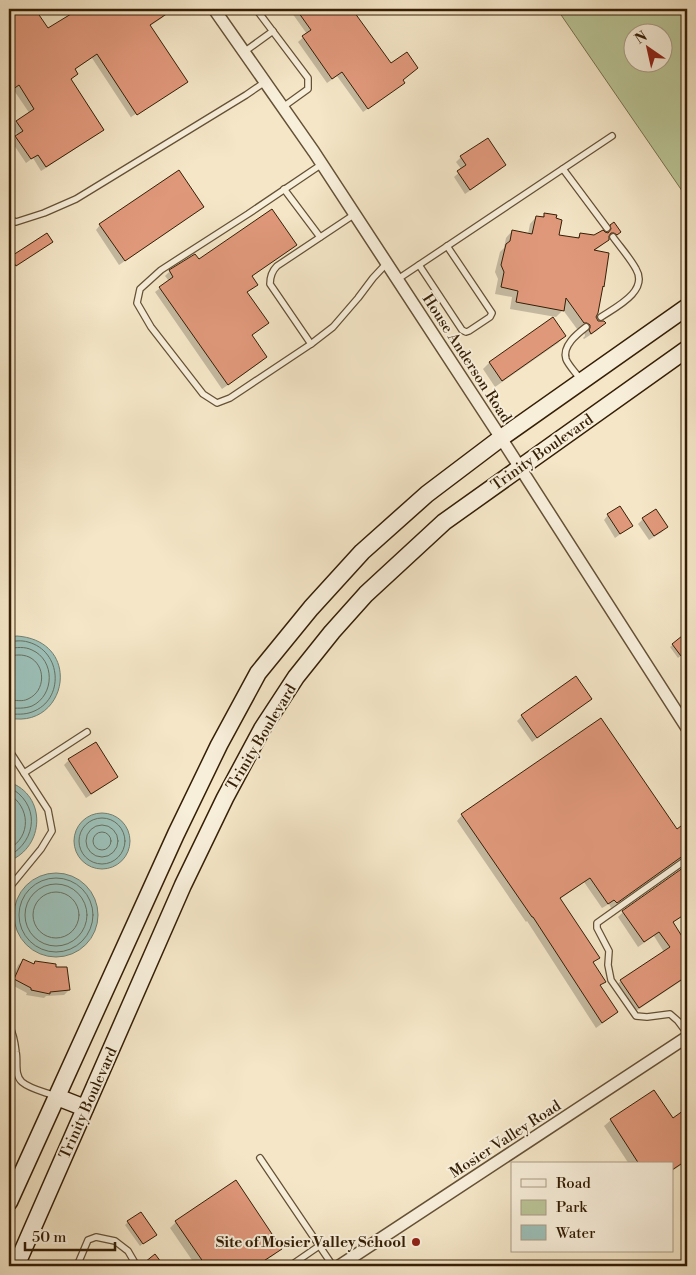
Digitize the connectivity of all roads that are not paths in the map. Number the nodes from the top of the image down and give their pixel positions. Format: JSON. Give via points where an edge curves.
{"nodes":[{"id":1,"x":214,"y":9,"type":"edge"},
{"id":2,"x":256,"y":9,"type":"edge"},
{"id":3,"x":273,"y":31,"type":"junction"},
{"id":4,"x":244,"y":52,"type":"junction"},
{"id":5,"x":266,"y":82,"type":"junction"},
{"id":6,"x":283,"y":107,"type":"junction"},
{"id":7,"x":612,"y":136,"type":"dead end"},
{"id":8,"x":322,"y":164,"type":"junction"},
{"id":9,"x":563,"y":169,"type":"junction"},
{"id":10,"x":284,"y":189,"type":"junction"},
{"id":11,"x":355,"y":214,"type":"junction"},
{"id":12,"x":9,"y":219,"type":"edge"},
{"id":13,"x":606,"y":228,"type":"dead end"},
{"id":14,"x":320,"y":237,"type":"junction"},
{"id":15,"x":613,"y":237,"type":"dead end"},
{"id":16,"x":447,"y":246,"type":"junction"},
{"id":17,"x":387,"y":263,"type":"junction"},
{"id":18,"x":419,"y":265,"type":"junction"},
{"id":19,"x":398,"y":279,"type":"junction"},
{"id":20,"x":687,"y":307,"type":"edge"},
{"id":21,"x":601,"y":317,"type":"dead end"},
{"id":22,"x":586,"y":327,"type":"dead end"},
{"id":23,"x":311,"y":344,"type":"junction"},
{"id":24,"x":687,"y":349,"type":"edge"},
{"id":25,"x":582,"y":381,"type":"junction"},
{"id":26,"x":502,"y":438,"type":"junction"},
{"id":27,"x":520,"y":467,"type":"junction"},
{"id":28,"x":687,"y":728,"type":"edge"},
{"id":29,"x":87,"y":732,"type":"dead end"},
{"id":30,"x":9,"y":750,"type":"edge"},
{"id":31,"x":24,"y":773,"type":"junction"},
{"id":32,"x":687,"y":859,"type":"edge"},
{"id":33,"x":9,"y":888,"type":"edge"},
{"id":34,"x":9,"y":1025,"type":"edge"},
{"id":35,"x":687,"y":1033,"type":"edge"},
{"id":36,"x":687,"y":1037,"type":"edge"},
{"id":37,"x":57,"y":1097,"type":"junction"},
{"id":38,"x":85,"y":1108,"type":"junction"},
{"id":39,"x":260,"y":1158,"type":"dead end"},
{"id":40,"x":9,"y":1202,"type":"edge"},
{"id":41,"x":319,"y":1246,"type":"junction"},
{"id":42,"x":16,"y":1266,"type":"edge"},
{"id":43,"x":77,"y":1266,"type":"edge"},
{"id":44,"x":135,"y":1266,"type":"edge"},
{"id":45,"x":290,"y":1266,"type":"edge"},
{"id":46,"x":333,"y":1266,"type":"edge"},
{"id":47,"x":339,"y":1266,"type":"edge"}],
"edges":[{"from":1,"to":4,"type":"street","name":"House Anderson Road"},
{"from":2,"to":3,"type":"lane"},
{"from":3,"to":4,"type":"lane"},
{"from":3,"to":6,"type":"lane","via":[[308,78],[308,89]]},
{"from":4,"to":5,"type":"street","name":"House Anderson Road"},
{"from":5,"to":6,"type":"street","name":"House Anderson Road"},
{"from":5,"to":12,"type":"lane","via":[[76,199],[16,222]]},
{"from":6,"to":8,"type":"street","name":"House Anderson Road"},
{"from":7,"to":9,"type":"lane"},
{"from":8,"to":10,"type":"lane"},
{"from":8,"to":11,"type":"street","name":"House Anderson Road"},
{"from":9,"to":13,"type":"lane"},
{"from":9,"to":16,"type":"lane"},
{"from":10,"to":14,"type":"lane"},
{"from":10,"to":23,"type":"lane","via":[[161,270],[140,289],[137,303],[151,327],[203,394],[217,402],[230,398]]},
{"from":11,"to":14,"type":"lane"},
{"from":11,"to":17,"type":"street","name":"House Anderson Road"},
{"from":14,"to":23,"type":"lane","via":[[277,266],[270,278],[270,284]]},
{"from":15,"to":21,"type":"lane","via":[[637,270],[639,285],[620,305]]},
{"from":16,"to":18,"type":"lane"},
{"from":16,"to":18,"type":"lane","via":[[492,313],[490,317],[469,331],[462,330]]},
{"from":17,"to":19,"type":"street","name":"House Anderson Road"},
{"from":17,"to":23,"type":"lane","via":[[333,327]]},
{"from":18,"to":19,"type":"lane"},
{"from":19,"to":26,"type":"street","name":"House Anderson Road"},
{"from":20,"to":25,"type":"main road","name":"Trinity Boulevard"},
{"from":22,"to":25,"type":"lane","via":[[574,336],[566,352],[566,360]]},
{"from":24,"to":27,"type":"main road","name":"Trinity Boulevard"},
{"from":25,"to":26,"type":"main road","name":"Trinity Boulevard"},
{"from":26,"to":27,"type":"street","name":"House Anderson Road"},
{"from":26,"to":37,"type":"main road","name":"Trinity Boulevard","via":[[427,494],[362,552],[258,673],[198,789]]},
{"from":27,"to":28,"type":"street","name":"House Anderson Road"},
{"from":27,"to":38,"type":"main road","name":"Trinity Boulevard","via":[[444,522],[366,594],[296,677],[262,729],[225,798]]},
{"from":29,"to":31,"type":"lane"},
{"from":30,"to":31,"type":"lane"},
{"from":31,"to":33,"type":"lane","via":[[48,810],[52,831]]},
{"from":32,"to":35,"type":"lane","via":[[598,923],[597,928],[609,951],[611,980],[636,1016],[647,1018],[670,1014]]},
{"from":34,"to":37,"type":"lane","via":[[17,1054],[17,1075],[21,1081]]},
{"from":36,"to":47,"type":"street","name":"Mosier Valley Road"},
{"from":37,"to":38,"type":"main road"},
{"from":37,"to":40,"type":"main road","name":"Trinity Boulevard"},
{"from":38,"to":42,"type":"main road","name":"Trinity Boulevard"},
{"from":39,"to":41,"type":"lane"},
{"from":41,"to":45,"type":"lane"},
{"from":41,"to":46,"type":"lane"},
{"from":43,"to":44,"type":"lane","via":[[88,1240],[96,1237],[115,1241],[128,1251]]}]}
